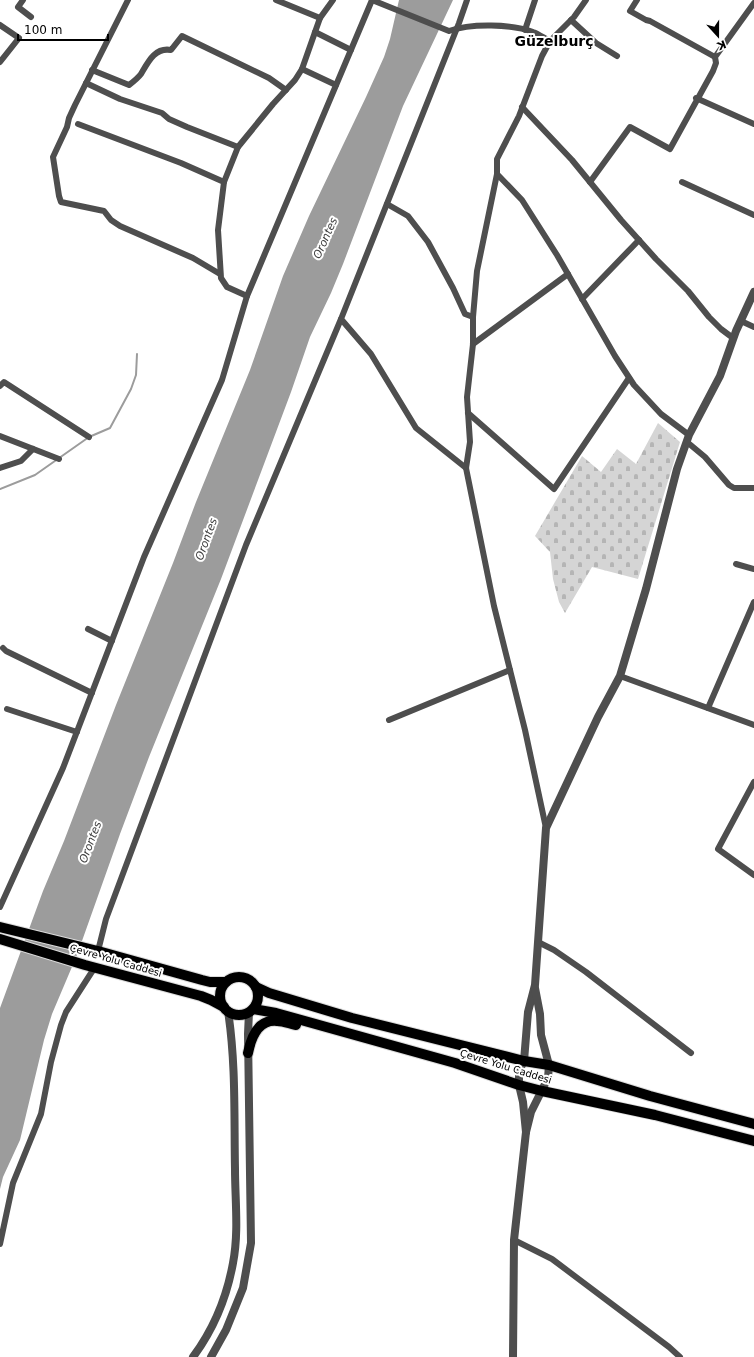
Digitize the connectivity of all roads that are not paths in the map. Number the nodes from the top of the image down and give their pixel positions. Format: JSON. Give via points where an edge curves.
{"nodes":[{"id":1,"x":23,"y":0,"type":"edge"},
{"id":2,"x":128,"y":0,"type":"edge"},
{"id":3,"x":276,"y":0,"type":"edge"},
{"id":4,"x":332,"y":0,"type":"edge"},
{"id":5,"x":372,"y":0,"type":"edge"},
{"id":6,"x":467,"y":0,"type":"edge"},
{"id":7,"x":535,"y":0,"type":"edge"},
{"id":8,"x":586,"y":0,"type":"edge"},
{"id":9,"x":637,"y":0,"type":"edge"},
{"id":10,"x":754,"y":4,"type":"edge"},
{"id":11,"x":31,"y":17,"type":"dead end"},
{"id":12,"x":320,"y":18,"type":"junction"},
{"id":13,"x":571,"y":20,"type":"junction"},
{"id":14,"x":0,"y":25,"type":"edge"},
{"id":15,"x":456,"y":28,"type":"junction"},
{"id":16,"x":525,"y":30,"type":"junction"},
{"id":17,"x":315,"y":32,"type":"junction"},
{"id":18,"x":550,"y":41,"type":"junction"},
{"id":19,"x":351,"y":50,"type":"junction"},
{"id":20,"x":617,"y":56,"type":"dead end"},
{"id":21,"x":715,"y":57,"type":"junction"},
{"id":22,"x":0,"y":62,"type":"edge"},
{"id":23,"x":302,"y":69,"type":"junction"},
{"id":24,"x":92,"y":70,"type":"junction"},
{"id":25,"x":86,"y":83,"type":"junction"},
{"id":26,"x":336,"y":85,"type":"junction"},
{"id":27,"x":286,"y":90,"type":"junction"},
{"id":28,"x":696,"y":98,"type":"junction"},
{"id":29,"x":522,"y":107,"type":"junction"},
{"id":30,"x":78,"y":124,"type":"dead end"},
{"id":31,"x":754,"y":124,"type":"edge"},
{"id":32,"x":238,"y":147,"type":"junction"},
{"id":33,"x":497,"y":174,"type":"junction"},
{"id":34,"x":224,"y":182,"type":"junction"},
{"id":35,"x":590,"y":182,"type":"junction"},
{"id":36,"x":682,"y":182,"type":"dead end"},
{"id":37,"x":387,"y":204,"type":"junction"},
{"id":38,"x":754,"y":215,"type":"edge"},
{"id":39,"x":639,"y":240,"type":"junction"},
{"id":40,"x":220,"y":274,"type":"junction"},
{"id":41,"x":568,"y":274,"type":"junction"},
{"id":42,"x":754,"y":292,"type":"edge"},
{"id":43,"x":247,"y":296,"type":"junction"},
{"id":44,"x":582,"y":298,"type":"junction"},
{"id":45,"x":473,"y":317,"type":"junction"},
{"id":46,"x":340,"y":319,"type":"junction"},
{"id":47,"x":740,"y":321,"type":"junction"},
{"id":48,"x":754,"y":327,"type":"edge"},
{"id":49,"x":733,"y":338,"type":"junction"},
{"id":50,"x":474,"y":344,"type":"junction"},
{"id":51,"x":629,"y":378,"type":"junction"},
{"id":52,"x":1,"y":382,"type":"edge"},
{"id":53,"x":468,"y":413,"type":"junction"},
{"id":54,"x":0,"y":436,"type":"edge"},
{"id":55,"x":89,"y":437,"type":"dead end"},
{"id":56,"x":688,"y":439,"type":"junction"},
{"id":57,"x":33,"y":449,"type":"junction"},
{"id":58,"x":59,"y":459,"type":"dead end"},
{"id":59,"x":0,"y":468,"type":"edge"},
{"id":60,"x":466,"y":468,"type":"junction"},
{"id":61,"x":754,"y":488,"type":"edge"},
{"id":62,"x":736,"y":564,"type":"dead end"},
{"id":63,"x":754,"y":569,"type":"edge"},
{"id":64,"x":754,"y":602,"type":"edge"},
{"id":65,"x":88,"y":629,"type":"dead end"},
{"id":66,"x":112,"y":641,"type":"junction"},
{"id":67,"x":3,"y":648,"type":"dead end"},
{"id":68,"x":510,"y":670,"type":"junction"},
{"id":69,"x":620,"y":676,"type":"junction"},
{"id":70,"x":92,"y":693,"type":"junction"},
{"id":71,"x":708,"y":708,"type":"junction"},
{"id":72,"x":7,"y":709,"type":"dead end"},
{"id":73,"x":389,"y":720,"type":"dead end"},
{"id":74,"x":754,"y":725,"type":"edge"},
{"id":75,"x":77,"y":732,"type":"junction"},
{"id":76,"x":754,"y":782,"type":"edge"},
{"id":77,"x":748,"y":792,"type":"junction"},
{"id":78,"x":754,"y":797,"type":"edge"},
{"id":79,"x":546,"y":828,"type":"junction"},
{"id":80,"x":754,"y":875,"type":"edge"},
{"id":81,"x":0,"y":907,"type":"edge"},
{"id":82,"x":0,"y":927,"type":"edge"},
{"id":83,"x":0,"y":939,"type":"edge"},
{"id":84,"x":538,"y":942,"type":"junction"},
{"id":85,"x":94,"y":950,"type":"junction"},
{"id":86,"x":90,"y":966,"type":"junction"},
{"id":87,"x":226,"y":982,"type":"junction"},
{"id":88,"x":535,"y":986,"type":"junction"},
{"id":89,"x":256,"y":987,"type":"junction"},
{"id":90,"x":226,"y":1009,"type":"junction"},
{"id":91,"x":251,"y":1010,"type":"junction"},
{"id":92,"x":313,"y":1023,"type":"junction"},
{"id":93,"x":248,"y":1053,"type":"junction"},
{"id":94,"x":691,"y":1053,"type":"dead end"},
{"id":95,"x":524,"y":1061,"type":"junction"},
{"id":96,"x":548,"y":1065,"type":"junction"},
{"id":97,"x":519,"y":1085,"type":"junction"},
{"id":98,"x":542,"y":1091,"type":"junction"},
{"id":99,"x":754,"y":1124,"type":"edge"},
{"id":100,"x":526,"y":1132,"type":"junction"},
{"id":101,"x":754,"y":1141,"type":"edge"},
{"id":102,"x":514,"y":1240,"type":"junction"},
{"id":103,"x":0,"y":1244,"type":"edge"},
{"id":104,"x":193,"y":1357,"type":"edge"},
{"id":105,"x":211,"y":1357,"type":"edge"},
{"id":106,"x":513,"y":1357,"type":"edge"},
{"id":107,"x":680,"y":1357,"type":"edge"}],
"edges":[{"from":1,"to":11,"type":"street","via":[[18,7]]},
{"from":2,"to":24,"type":"street"},
{"from":3,"to":12,"type":"street"},
{"from":4,"to":12,"type":"street"},
{"from":5,"to":15,"type":"street","via":[[449,31]]},
{"from":5,"to":19,"type":"street"},
{"from":6,"to":15,"type":"street"},
{"from":7,"to":16,"type":"street"},
{"from":8,"to":13,"type":"street"},
{"from":9,"to":21,"type":"street","via":[[630,10]]},
{"from":10,"to":21,"type":"street"},
{"from":12,"to":17,"type":"street"},
{"from":13,"to":18,"type":"street"},
{"from":13,"to":20,"type":"street"},
{"from":14,"to":22,"type":"street","via":[[19,38]]},
{"from":15,"to":16,"type":"street","via":[[492,26]]},
{"from":15,"to":37,"type":"street"},
{"from":16,"to":18,"type":"street"},
{"from":17,"to":19,"type":"street"},
{"from":17,"to":23,"type":"street"},
{"from":18,"to":29,"type":"street"},
{"from":19,"to":26,"type":"street"},
{"from":21,"to":28,"type":"street","via":[[716,63]]},
{"from":23,"to":26,"type":"street"},
{"from":23,"to":27,"type":"street"},
{"from":24,"to":25,"type":"street"},
{"from":24,"to":27,"type":"street","via":[[129,85],[159,50],[171,50],[182,36],[269,78]]},
{"from":25,"to":32,"type":"street"},
{"from":25,"to":40,"type":"street","via":[[53,157],[61,202],[104,211],[120,226],[193,258]]},
{"from":26,"to":43,"type":"street"},
{"from":27,"to":32,"type":"street"},
{"from":28,"to":31,"type":"street"},
{"from":28,"to":35,"type":"street","via":[[670,149],[630,127]]},
{"from":29,"to":33,"type":"street","via":[[498,159]]},
{"from":29,"to":35,"type":"street"},
{"from":30,"to":34,"type":"street"},
{"from":32,"to":34,"type":"street"},
{"from":33,"to":41,"type":"street","via":[[522,200]]},
{"from":33,"to":45,"type":"street","via":[[477,271]]},
{"from":34,"to":40,"type":"street","via":[[218,230]]},
{"from":35,"to":39,"type":"street"},
{"from":36,"to":38,"type":"street"},
{"from":37,"to":45,"type":"street","via":[[408,216],[428,242],[465,314]]},
{"from":37,"to":46,"type":"street"},
{"from":39,"to":44,"type":"street"},
{"from":39,"to":49,"type":"street","via":[[709,317]]},
{"from":40,"to":43,"type":"street","via":[[227,287]]},
{"from":41,"to":44,"type":"street"},
{"from":41,"to":50,"type":"street"},
{"from":42,"to":47,"type":"street"},
{"from":43,"to":66,"type":"street","via":[[222,380],[144,557]]},
{"from":44,"to":51,"type":"street"},
{"from":45,"to":50,"type":"street"},
{"from":46,"to":60,"type":"street","via":[[371,354],[416,428]]},
{"from":46,"to":85,"type":"street","via":[[246,545]]},
{"from":47,"to":48,"type":"street"},
{"from":47,"to":49,"type":"street"},
{"from":49,"to":56,"type":"street","via":[[720,376]]},
{"from":50,"to":53,"type":"street","via":[[467,398]]},
{"from":51,"to":53,"type":"street","via":[[554,489]]},
{"from":51,"to":56,"type":"street","via":[[661,414]]},
{"from":52,"to":55,"type":"street"},
{"from":53,"to":60,"type":"street","via":[[470,442]]},
{"from":54,"to":57,"type":"street"},
{"from":56,"to":61,"type":"street","via":[[734,488]]},
{"from":56,"to":69,"type":"street","via":[[677,469]]},
{"from":57,"to":58,"type":"street"},
{"from":57,"to":59,"type":"street","via":[[21,461]]},
{"from":60,"to":68,"type":"street","via":[[494,606]]},
{"from":62,"to":63,"type":"street"},
{"from":64,"to":71,"type":"street"},
{"from":65,"to":66,"type":"street"},
{"from":66,"to":70,"type":"street"},
{"from":67,"to":70,"type":"street"},
{"from":68,"to":73,"type":"street"},
{"from":68,"to":79,"type":"street"},
{"from":69,"to":71,"type":"street"},
{"from":69,"to":79,"type":"street"},
{"from":70,"to":75,"type":"street"},
{"from":71,"to":74,"type":"street"},
{"from":72,"to":75,"type":"street"},
{"from":75,"to":81,"type":"street"},
{"from":76,"to":77,"type":"street"},
{"from":77,"to":78,"type":"street"},
{"from":77,"to":80,"type":"street","via":[[718,848]]},
{"from":79,"to":84,"type":"street"},
{"from":82,"to":85,"type":"highway","name":"Çevre Yolu Caddesi"},
{"from":83,"to":86,"type":"highway","name":"Çevre Yolu Caddesi"},
{"from":84,"to":88,"type":"street"},
{"from":84,"to":94,"type":"street","via":[[586,972]]},
{"from":85,"to":87,"type":"highway","name":"Çevre Yolu Caddesi","via":[[202,980]]},
{"from":86,"to":90,"type":"highway","name":"Çevre Yolu Caddesi","via":[[201,996]]},
{"from":86,"to":103,"type":"street","via":[[61,1025],[40,1114],[13,1183]]},
{"from":87,"to":89,"type":"highway","name":"Çevre Yolu Caddesi","via":[[243,977]]},
{"from":87,"to":90,"type":"highway","via":[[220,991]]},
{"from":88,"to":95,"type":"street","via":[[528,1018]]},
{"from":88,"to":96,"type":"street","via":[[541,1035]]},
{"from":89,"to":91,"type":"highway","via":[[258,998]]},
{"from":89,"to":95,"type":"highway","name":"Çevre Yolu Caddesi","via":[[352,1018]]},
{"from":90,"to":91,"type":"highway","name":"Çevre Yolu Caddesi","via":[[238,1015]]},
{"from":90,"to":104,"type":"street","via":[[233,1079],[235,1251],[230,1278],[220,1307]]},
{"from":91,"to":92,"type":"highway","name":"Çevre Yolu Caddesi","via":[[276,1012]]},
{"from":91,"to":93,"type":"street"},
{"from":92,"to":93,"type":"highway","via":[[303,1025],[276,1020],[267,1022],[251,1039]]},
{"from":92,"to":97,"type":"highway","name":"Çevre Yolu Caddesi","via":[[455,1063]]},
{"from":93,"to":105,"type":"street","via":[[251,1243],[242,1288],[226,1330]]},
{"from":95,"to":96,"type":"highway","name":"Çevre Yolu Caddesi"},
{"from":95,"to":97,"type":"street","via":[[519,1071]]},
{"from":96,"to":98,"type":"street","via":[[548,1078]]},
{"from":96,"to":99,"type":"highway","name":"Çevre Yolu Caddesi"},
{"from":97,"to":98,"type":"highway","name":"Çevre Yolu Caddesi"},
{"from":97,"to":100,"type":"street"},
{"from":98,"to":100,"type":"street","via":[[531,1112]]},
{"from":98,"to":101,"type":"highway","name":"Çevre Yolu Caddesi","via":[[655,1115]]},
{"from":100,"to":102,"type":"street"},
{"from":102,"to":106,"type":"street"},
{"from":102,"to":107,"type":"street","via":[[552,1258]]}]}
